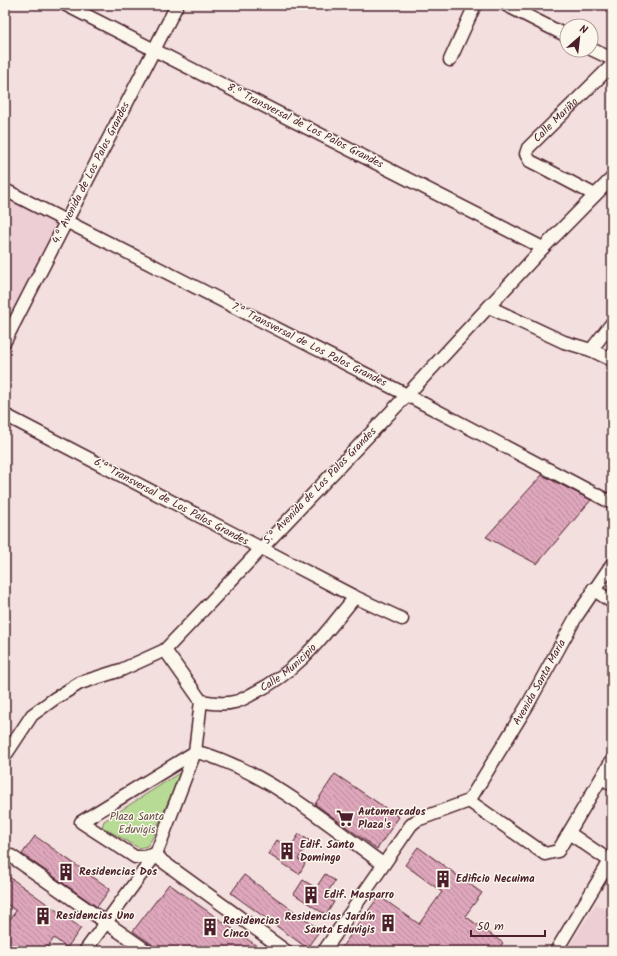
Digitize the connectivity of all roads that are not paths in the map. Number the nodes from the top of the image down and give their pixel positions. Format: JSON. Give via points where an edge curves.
{"nodes":[{"id":1,"x":66,"y":5,"type":"edge"},
{"id":2,"x":177,"y":5,"type":"edge"},
{"id":3,"x":475,"y":5,"type":"edge"},
{"id":4,"x":506,"y":5,"type":"edge"},
{"id":5,"x":559,"y":32,"type":"edge"},
{"id":6,"x":154,"y":50,"type":"junction"},
{"id":7,"x":599,"y":52,"type":"edge"},
{"id":8,"x":612,"y":59,"type":"edge"},
{"id":9,"x":450,"y":60,"type":"dead end"},
{"id":10,"x":612,"y":65,"type":"edge"},
{"id":11,"x":612,"y":178,"type":"edge"},
{"id":12,"x":5,"y":190,"type":"edge"},
{"id":13,"x":595,"y":195,"type":"junction"},
{"id":14,"x":67,"y":221,"type":"junction"},
{"id":15,"x":543,"y":248,"type":"junction"},
{"id":16,"x":489,"y":307,"type":"junction"},
{"id":17,"x":612,"y":323,"type":"edge"},
{"id":18,"x":5,"y":341,"type":"edge"},
{"id":19,"x":591,"y":350,"type":"junction"},
{"id":20,"x":612,"y":360,"type":"edge"},
{"id":21,"x":406,"y":395,"type":"junction"},
{"id":22,"x":5,"y":415,"type":"edge"},
{"id":23,"x":612,"y":503,"type":"edge"},
{"id":24,"x":260,"y":549,"type":"junction"},
{"id":25,"x":612,"y":564,"type":"edge"},
{"id":26,"x":593,"y":589,"type":"junction"},
{"id":27,"x":355,"y":597,"type":"junction"},
{"id":28,"x":612,"y":602,"type":"edge"},
{"id":29,"x":402,"y":619,"type":"dead end"},
{"id":30,"x":165,"y":650,"type":"junction"},
{"id":31,"x":201,"y":701,"type":"junction"},
{"id":32,"x":195,"y":752,"type":"junction"},
{"id":33,"x":5,"y":756,"type":"edge"},
{"id":34,"x":612,"y":760,"type":"edge"},
{"id":35,"x":607,"y":781,"type":"edge"},
{"id":36,"x":468,"y":801,"type":"junction"},
{"id":37,"x":569,"y":833,"type":"junction"},
{"id":38,"x":156,"y":854,"type":"junction"},
{"id":39,"x":11,"y":856,"type":"dead end"},
{"id":40,"x":384,"y":864,"type":"junction"},
{"id":41,"x":106,"y":922,"type":"junction"},
{"id":42,"x":85,"y":951,"type":"edge"},
{"id":43,"x":147,"y":951,"type":"edge"},
{"id":44,"x":286,"y":951,"type":"edge"},
{"id":45,"x":324,"y":951,"type":"edge"},
{"id":46,"x":556,"y":951,"type":"edge"}],
"edges":[{"from":1,"to":6,"type":"street","name":"8.ª Transversal de Los Palos Grandes"},
{"from":2,"to":6,"type":"street","name":"4.ª Avenida de Los Palos Grandes"},
{"from":3,"to":9,"type":"street"},
{"from":4,"to":5,"type":"street"},
{"from":6,"to":14,"type":"street","name":"4.ª Avenida de Los Palos Grandes"},
{"from":6,"to":15,"type":"street","name":"8.ª Transversal de Los Palos Grandes"},
{"from":7,"to":8,"type":"street"},
{"from":10,"to":13,"type":"street","name":"Calle Mariño","via":[[528,148],[526,154],[530,161],[538,166]]},
{"from":11,"to":13,"type":"street","name":"5.ª Avenida de Los Palos Grandes"},
{"from":12,"to":14,"type":"street","name":"7.ª Transversal de Los Palos Grandes"},
{"from":13,"to":15,"type":"street","name":"5.ª Avenida de Los Palos Grandes"},
{"from":14,"to":18,"type":"street","name":"4.ª Avenida de Los Palos Grandes"},
{"from":14,"to":21,"type":"street","name":"7.ª Transversal de Los Palos Grandes"},
{"from":15,"to":16,"type":"street","name":"5.ª Avenida de Los Palos Grandes"},
{"from":16,"to":19,"type":"street","via":[[564,342]]},
{"from":16,"to":21,"type":"street","name":"5.ª Avenida de Los Palos Grandes"},
{"from":17,"to":19,"type":"street"},
{"from":19,"to":20,"type":"street"},
{"from":21,"to":23,"type":"street","name":"7.ª Transversal de Los Palos Grandes"},
{"from":21,"to":24,"type":"street","name":"5.ª Avenida de Los Palos Grandes"},
{"from":22,"to":24,"type":"street","name":"6.ª Transversal de Los Palos Grandes"},
{"from":24,"to":27,"type":"street","name":"6.ª Transversal de Los Palos Grandes"},
{"from":24,"to":30,"type":"street","name":"5.ª Avenida de Los Palos Grandes"},
{"from":25,"to":26,"type":"street","name":"Avenida Santa María"},
{"from":26,"to":28,"type":"street"},
{"from":26,"to":36,"type":"street","name":"Avenida Santa María","via":[[527,706]]},
{"from":27,"to":29,"type":"street","name":"6.ª Transversal de Los Palos Grandes"},
{"from":27,"to":31,"type":"street","name":"Calle Municipio","via":[[309,654],[272,683],[235,702],[214,704]]},
{"from":30,"to":31,"type":"street"},
{"from":30,"to":33,"type":"street","name":"5.ª Avenida de Los Palos Grandes","via":[[121,670],[80,683],[54,699],[32,715]]},
{"from":31,"to":32,"type":"street"},
{"from":32,"to":38,"type":"street"},
{"from":32,"to":38,"type":"street","via":[[81,822],[135,857]]},
{"from":32,"to":40,"type":"street","via":[[205,753],[253,774],[289,795]]},
{"from":34,"to":35,"type":"street"},
{"from":35,"to":37,"type":"street"},
{"from":36,"to":37,"type":"street","via":[[545,854],[558,851]]},
{"from":36,"to":40,"type":"street","via":[[417,820]]},
{"from":37,"to":46,"type":"street","via":[[610,861]]},
{"from":38,"to":41,"type":"street"},
{"from":38,"to":44,"type":"street","via":[[162,861]]},
{"from":39,"to":41,"type":"street"},
{"from":40,"to":45,"type":"street"},
{"from":41,"to":42,"type":"street"},
{"from":41,"to":43,"type":"street"}]}
